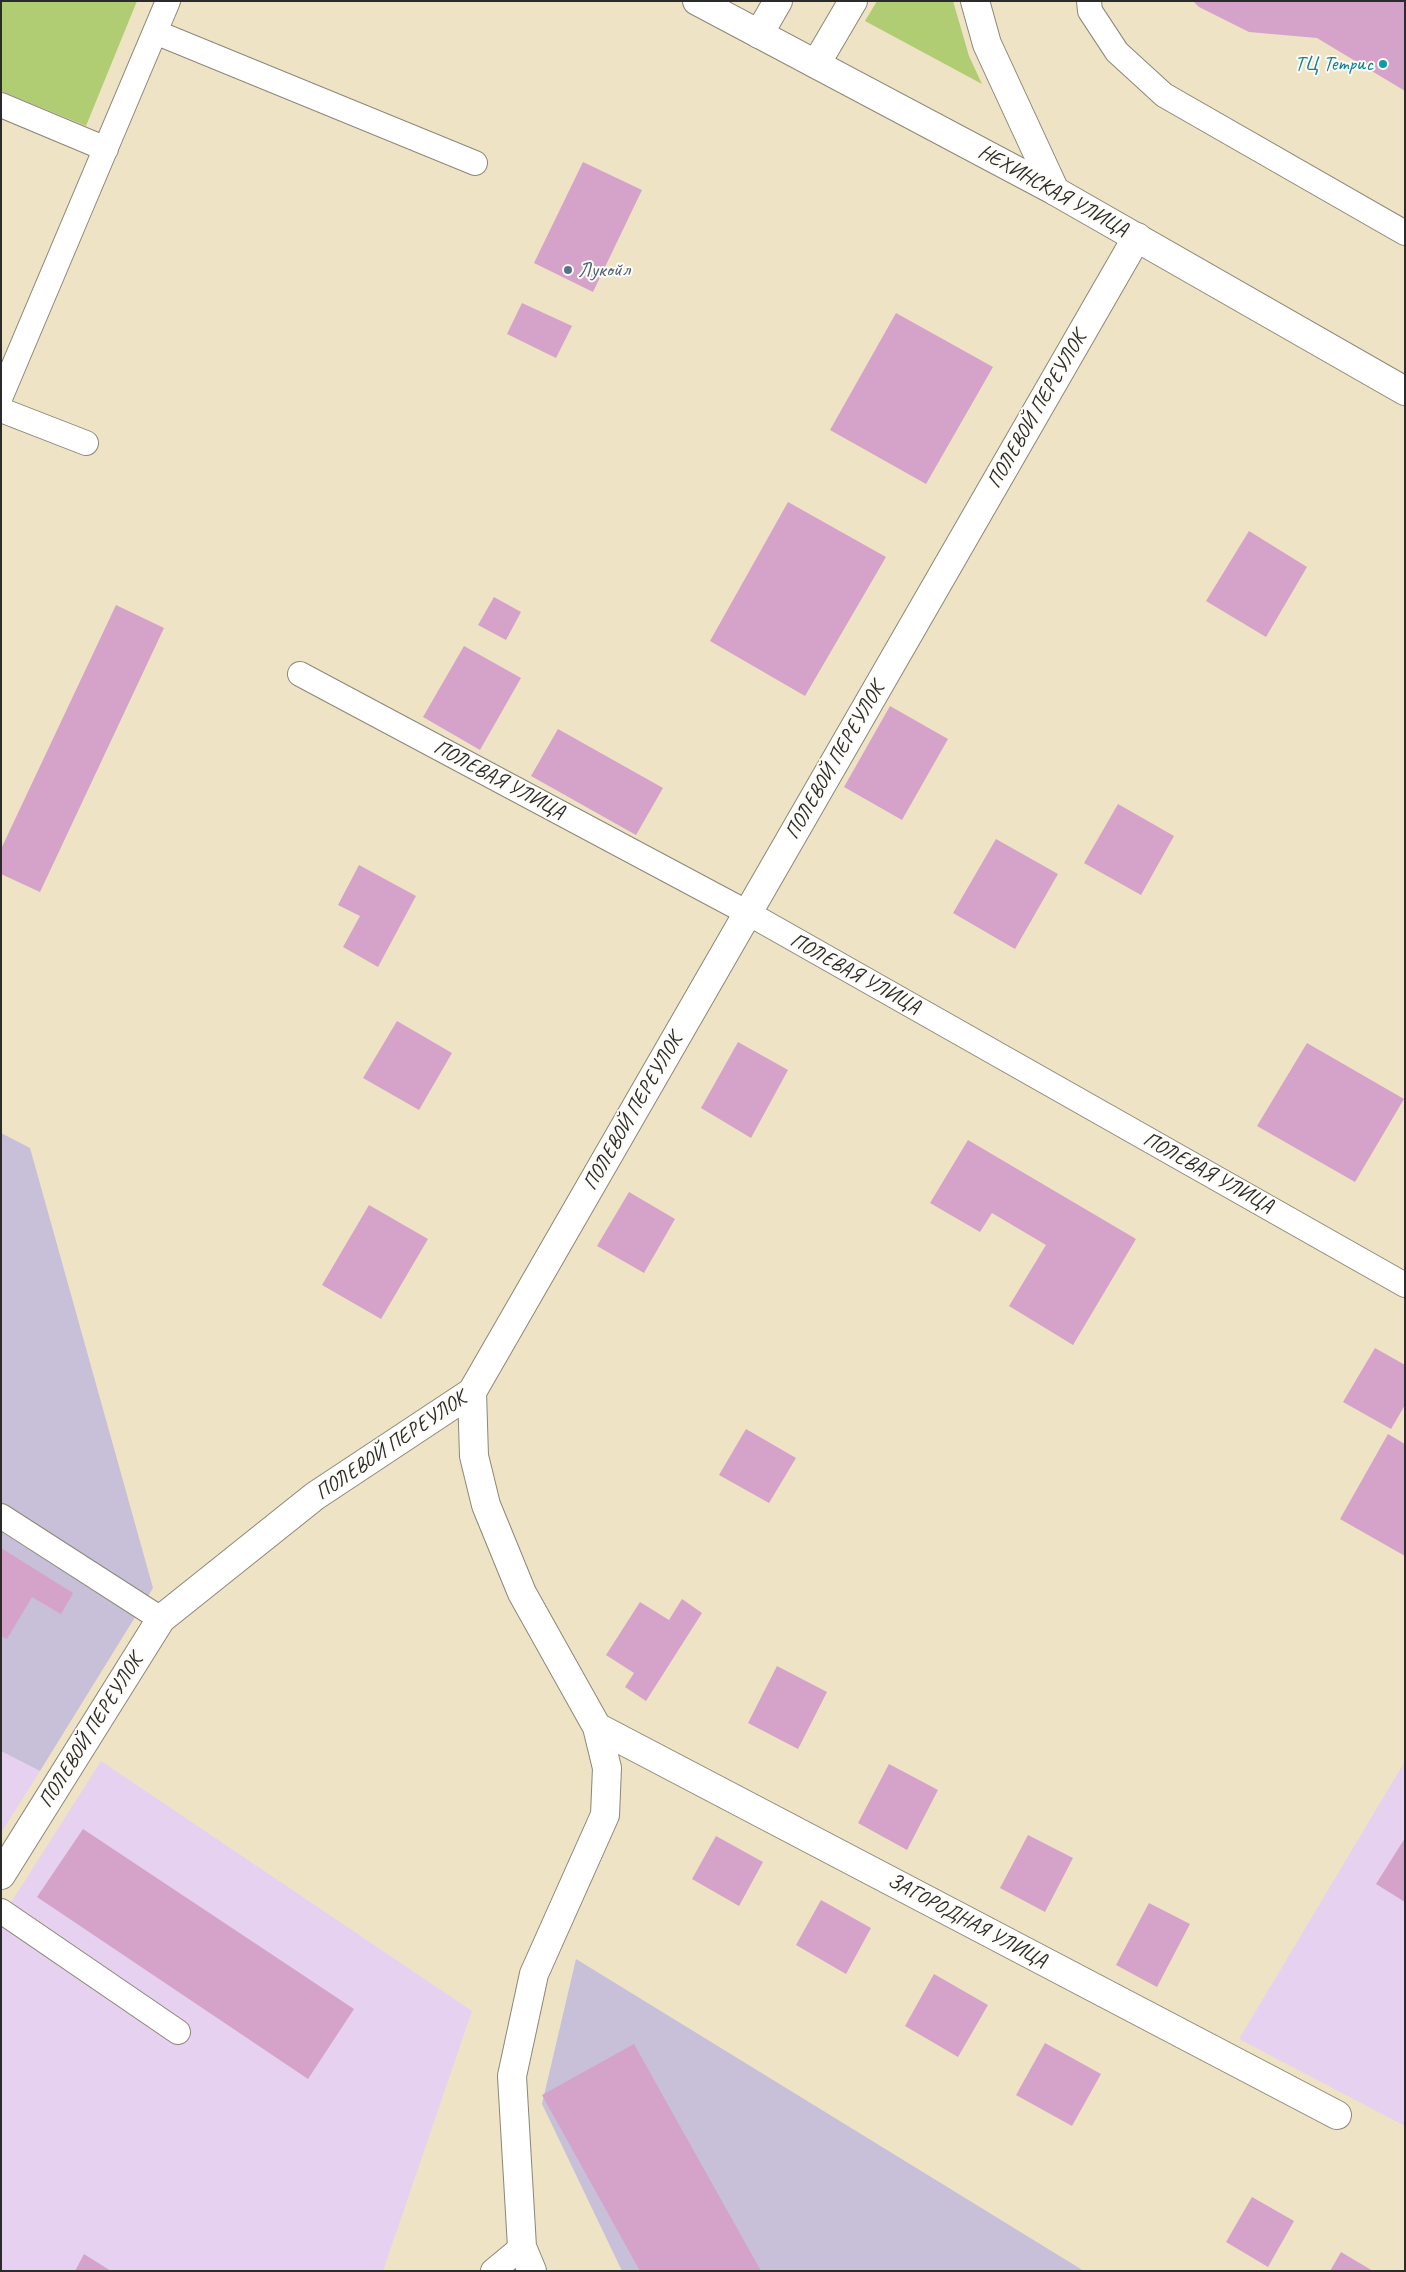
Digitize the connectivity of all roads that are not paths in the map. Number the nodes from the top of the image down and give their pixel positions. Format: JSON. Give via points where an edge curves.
{"nodes":[{"id":1,"x":168,"y":1,"type":"edge"},
{"id":2,"x":697,"y":1,"type":"edge"},
{"id":3,"x":778,"y":1,"type":"edge"},
{"id":4,"x":853,"y":1,"type":"edge"},
{"id":5,"x":975,"y":1,"type":"edge"},
{"id":6,"x":1089,"y":1,"type":"edge"},
{"id":7,"x":155,"y":32,"type":"junction"},
{"id":8,"x":759,"y":34,"type":"junction"},
{"id":9,"x":816,"y":64,"type":"junction"},
{"id":10,"x":1,"y":105,"type":"edge"},
{"id":11,"x":106,"y":149,"type":"junction"},
{"id":12,"x":474,"y":163,"type":"dead end"},
{"id":13,"x":1054,"y":191,"type":"junction"},
{"id":14,"x":1405,"y":233,"type":"edge"},
{"id":15,"x":1137,"y":237,"type":"junction"},
{"id":16,"x":1405,"y":391,"type":"edge"},
{"id":17,"x":1,"y":396,"type":"edge"},
{"id":18,"x":1,"y":410,"type":"edge"},
{"id":19,"x":86,"y":443,"type":"dead end"},
{"id":20,"x":300,"y":674,"type":"dead end"},
{"id":21,"x":748,"y":913,"type":"junction"},
{"id":22,"x":1405,"y":1285,"type":"edge"},
{"id":23,"x":472,"y":1392,"type":"junction"},
{"id":24,"x":1,"y":1516,"type":"edge"},
{"id":25,"x":161,"y":1619,"type":"junction"},
{"id":26,"x":597,"y":1727,"type":"junction"},
{"id":27,"x":1,"y":1875,"type":"edge"},
{"id":28,"x":1,"y":1911,"type":"edge"},
{"id":29,"x":178,"y":2032,"type":"dead end"},
{"id":30,"x":1337,"y":2115,"type":"dead end"},
{"id":31,"x":527,"y":2259,"type":"edge"},
{"id":32,"x":493,"y":2271,"type":"edge"}],
"edges":[{"from":1,"to":7,"type":"lane"},
{"from":2,"to":8,"type":"street","name":"НЕХИНСКАЯ УЛИЦА"},
{"from":3,"to":8,"type":"street"},
{"from":4,"to":9,"type":"street"},
{"from":5,"to":13,"type":"street","via":[[987,44]]},
{"from":6,"to":14,"type":"lane","via":[[1090,11],[1117,52],[1164,95]]},
{"from":7,"to":11,"type":"lane"},
{"from":7,"to":12,"type":"lane"},
{"from":8,"to":9,"type":"street","name":"НЕХИНСКАЯ УЛИЦА"},
{"from":9,"to":13,"type":"street","name":"НЕХИНСКАЯ УЛИЦА"},
{"from":10,"to":11,"type":"lane"},
{"from":11,"to":17,"type":"lane"},
{"from":13,"to":15,"type":"street","name":"НЕХИНСКАЯ УЛИЦА"},
{"from":15,"to":16,"type":"street","name":"НЕХИНСКАЯ УЛИЦА"},
{"from":15,"to":21,"type":"street","name":"ПОЛЕВОЙ ПЕРЕУЛОК"},
{"from":18,"to":19,"type":"lane"},
{"from":20,"to":21,"type":"lane","name":"ПОЛЕВАЯ УЛИЦА"},
{"from":21,"to":22,"type":"lane","name":"ПОЛЕВАЯ УЛИЦА"},
{"from":21,"to":23,"type":"street","name":"ПОЛЕВОЙ ПЕРЕУЛОК"},
{"from":23,"to":25,"type":"street","name":"ПОЛЕВОЙ ПЕРЕУЛОК","via":[[315,1496]]},
{"from":23,"to":26,"type":"street","via":[[474,1456],[486,1505],[522,1593]]},
{"from":24,"to":25,"type":"lane"},
{"from":25,"to":27,"type":"street","name":"ПОЛЕВОЙ ПЕРЕУЛОК"},
{"from":26,"to":30,"type":"street","name":"ЗАГОРОДНАЯ УЛИЦА"},
{"from":26,"to":31,"type":"street","via":[[606,1768],[604,1815],[534,1974],[512,2076]]},
{"from":28,"to":29,"type":"lane"},
{"from":31,"to":32,"type":"lane"}]}
